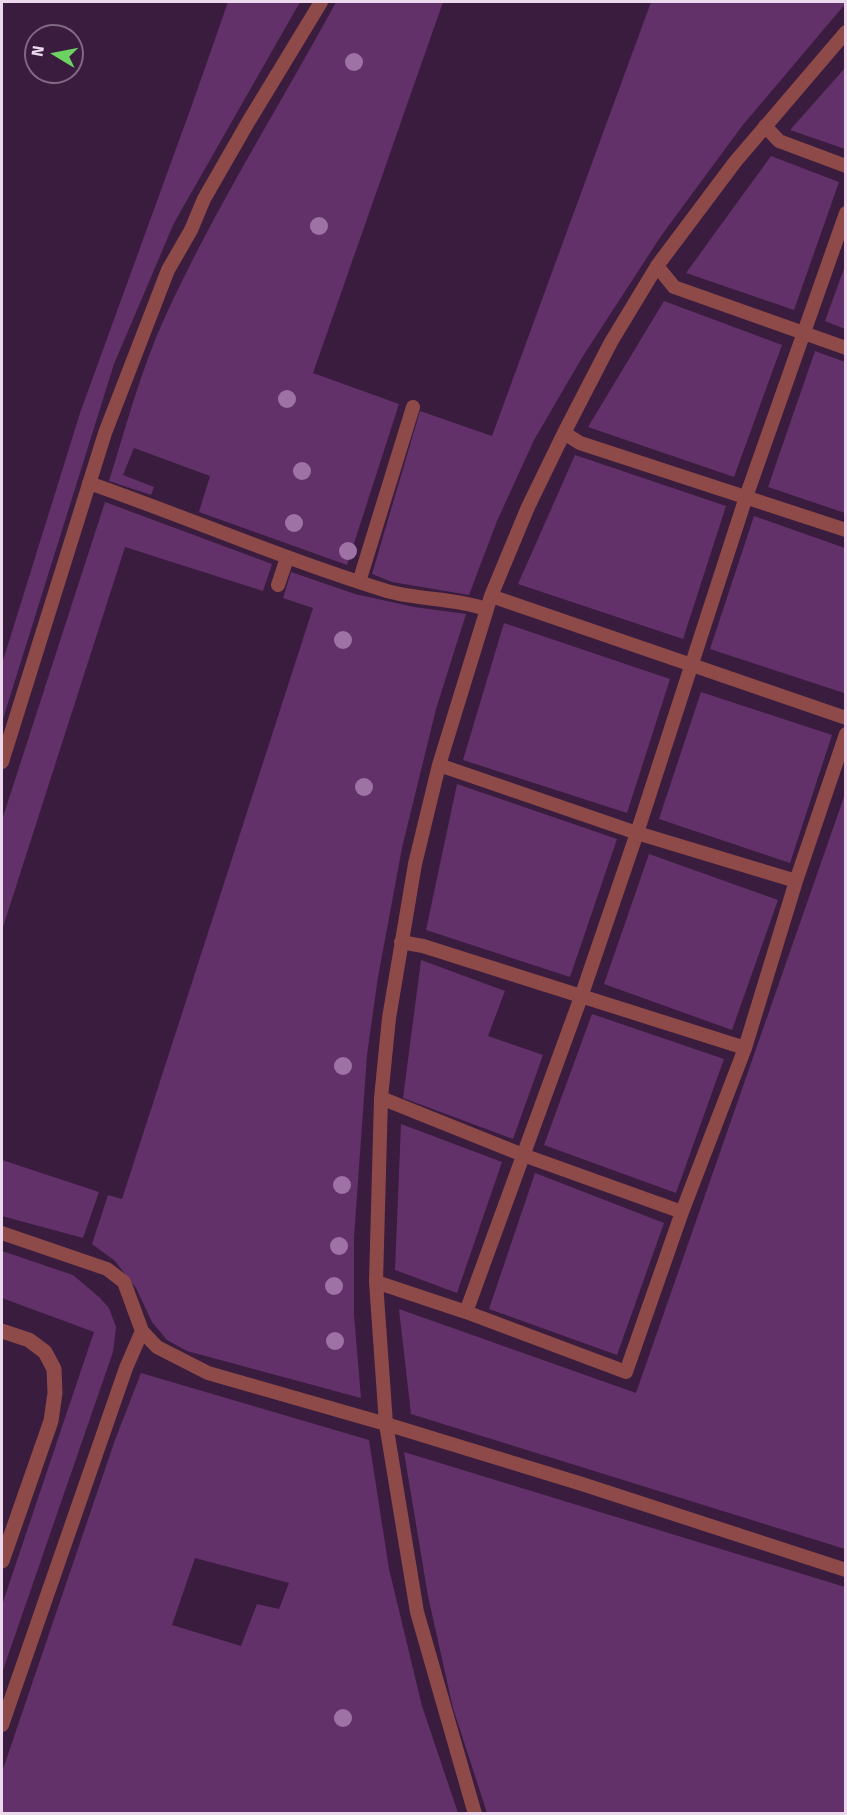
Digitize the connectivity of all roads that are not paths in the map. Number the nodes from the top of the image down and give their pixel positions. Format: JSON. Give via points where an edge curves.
{"nodes":[{"id":1,"x":321,"y":2,"type":"edge"},
{"id":2,"x":846,"y":32,"type":"edge"},
{"id":3,"x":765,"y":126,"type":"junction"},
{"id":4,"x":846,"y":166,"type":"edge"},
{"id":5,"x":846,"y":213,"type":"edge"},
{"id":6,"x":657,"y":266,"type":"junction"},
{"id":7,"x":804,"y":333,"type":"junction"},
{"id":8,"x":846,"y":348,"type":"edge"},
{"id":9,"x":413,"y":407,"type":"dead end"},
{"id":10,"x":564,"y":433,"type":"junction"},
{"id":11,"x":89,"y":483,"type":"junction"},
{"id":12,"x":746,"y":497,"type":"junction"},
{"id":13,"x":846,"y":530,"type":"edge"},
{"id":14,"x":287,"y":558,"type":"junction"},
{"id":15,"x":359,"y":582,"type":"junction"},
{"id":16,"x":278,"y":585,"type":"dead end"},
{"id":17,"x":489,"y":602,"type":"junction"},
{"id":18,"x":692,"y":664,"type":"junction"},
{"id":19,"x":846,"y":718,"type":"edge"},
{"id":20,"x":846,"y":734,"type":"edge"},
{"id":21,"x":2,"y":762,"type":"edge"},
{"id":22,"x":439,"y":765,"type":"junction"},
{"id":23,"x":637,"y":833,"type":"junction"},
{"id":24,"x":796,"y":880,"type":"junction"},
{"id":25,"x":401,"y":942,"type":"junction"},
{"id":26,"x":580,"y":997,"type":"junction"},
{"id":27,"x":745,"y":1048,"type":"junction"},
{"id":28,"x":381,"y":1098,"type":"junction"},
{"id":29,"x":523,"y":1155,"type":"junction"},
{"id":30,"x":682,"y":1212,"type":"junction"},
{"id":31,"x":2,"y":1233,"type":"edge"},
{"id":32,"x":376,"y":1282,"type":"junction"},
{"id":33,"x":466,"y":1312,"type":"junction"},
{"id":34,"x":2,"y":1330,"type":"edge"},
{"id":35,"x":142,"y":1331,"type":"junction"},
{"id":36,"x":386,"y":1424,"type":"junction"},
{"id":37,"x":2,"y":1561,"type":"edge"},
{"id":38,"x":846,"y":1570,"type":"edge"},
{"id":39,"x":2,"y":1725,"type":"edge"},
{"id":40,"x":475,"y":1814,"type":"edge"}],
"edges":[{"from":1,"to":11,"type":"lane","via":[[204,199],[168,270]]},
{"from":2,"to":3,"type":"lane"},
{"from":3,"to":4,"type":"lane","via":[[779,141]]},
{"from":3,"to":6,"type":"lane"},
{"from":5,"to":7,"type":"lane"},
{"from":6,"to":7,"type":"lane","via":[[674,286]]},
{"from":6,"to":10,"type":"lane","via":[[611,342]]},
{"from":7,"to":8,"type":"lane"},
{"from":7,"to":12,"type":"lane"},
{"from":9,"to":15,"type":"lane"},
{"from":10,"to":12,"type":"lane","via":[[580,443]]},
{"from":10,"to":17,"type":"lane"},
{"from":11,"to":14,"type":"lane"},
{"from":11,"to":21,"type":"lane"},
{"from":12,"to":13,"type":"lane"},
{"from":12,"to":18,"type":"lane"},
{"from":14,"to":15,"type":"lane"},
{"from":14,"to":16,"type":"lane"},
{"from":15,"to":17,"type":"lane","via":[[391,592]]},
{"from":17,"to":18,"type":"lane"},
{"from":17,"to":22,"type":"lane"},
{"from":18,"to":19,"type":"lane"},
{"from":18,"to":23,"type":"lane"},
{"from":20,"to":24,"type":"lane"},
{"from":22,"to":23,"type":"lane"},
{"from":22,"to":25,"type":"lane"},
{"from":23,"to":24,"type":"lane"},
{"from":23,"to":26,"type":"lane"},
{"from":24,"to":27,"type":"lane"},
{"from":25,"to":26,"type":"lane"},
{"from":25,"to":28,"type":"lane"},
{"from":26,"to":27,"type":"lane"},
{"from":26,"to":29,"type":"lane"},
{"from":27,"to":30,"type":"lane"},
{"from":28,"to":29,"type":"lane"},
{"from":28,"to":32,"type":"lane"},
{"from":29,"to":30,"type":"lane"},
{"from":29,"to":33,"type":"lane"},
{"from":30,"to":33,"type":"lane","via":[[626,1372]]},
{"from":31,"to":35,"type":"lane","via":[[107,1269],[123,1282]]},
{"from":32,"to":33,"type":"lane"},
{"from":32,"to":36,"type":"lane"},
{"from":34,"to":37,"type":"street","via":[[29,1340],[45,1352],[54,1369],[55,1393],[51,1421]]},
{"from":35,"to":36,"type":"lane","via":[[157,1347],[208,1373]]},
{"from":35,"to":39,"type":"lane"},
{"from":36,"to":38,"type":"lane"},
{"from":36,"to":40,"type":"lane","via":[[417,1612]]}]}
